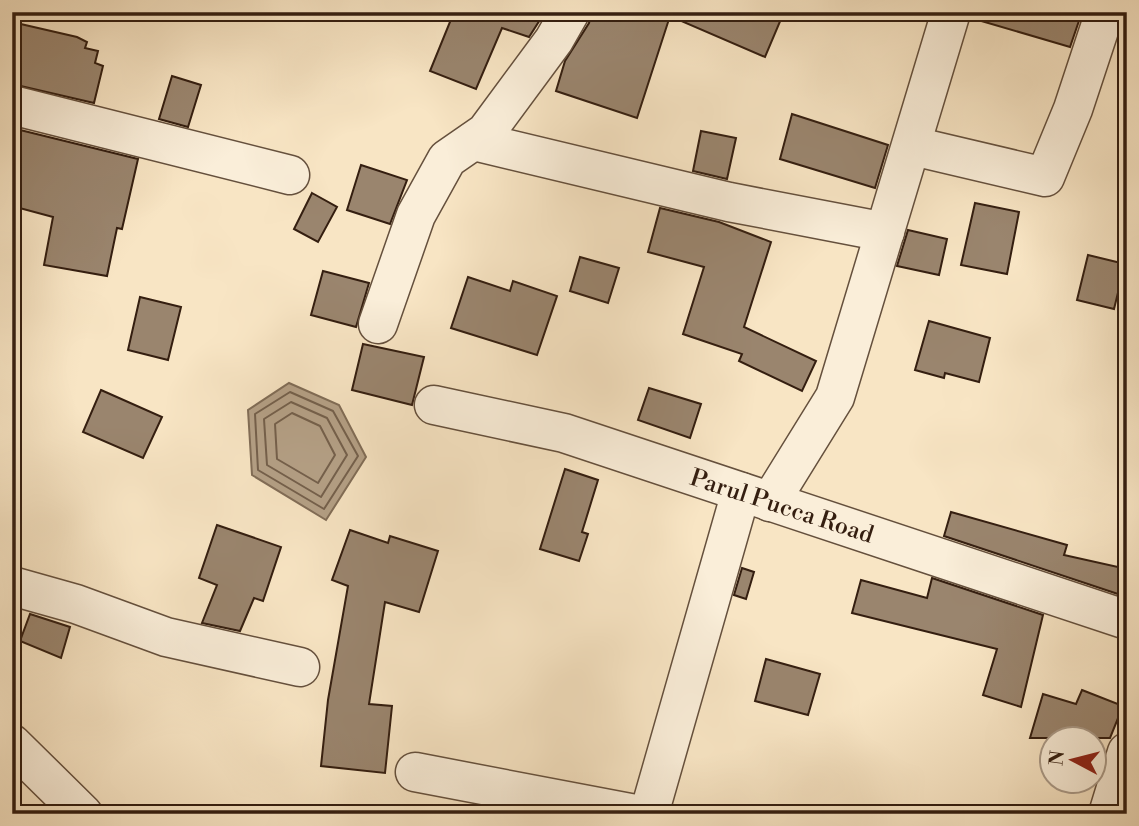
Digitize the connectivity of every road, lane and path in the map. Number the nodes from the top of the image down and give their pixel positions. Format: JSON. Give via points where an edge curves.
{"nodes":[{"id":1,"x":570,"y":12,"type":"edge"},
{"id":2,"x":951,"y":12,"type":"edge"},
{"id":3,"x":1105,"y":12,"type":"edge"},
{"id":4,"x":12,"y":105,"type":"edge"},
{"id":5,"x":474,"y":141,"type":"junction"},
{"id":6,"x":913,"y":146,"type":"junction"},
{"id":7,"x":290,"y":175,"type":"dead end"},
{"id":8,"x":885,"y":232,"type":"junction"},
{"id":9,"x":378,"y":324,"type":"dead end"},
{"id":10,"x":435,"y":405,"type":"dead end"},
{"id":11,"x":756,"y":497,"type":"junction"},
{"id":12,"x":12,"y":586,"type":"edge"},
{"id":13,"x":1127,"y":620,"type":"edge"},
{"id":14,"x":300,"y":667,"type":"dead end"},
{"id":15,"x":12,"y":744,"type":"edge"},
{"id":16,"x":1127,"y":752,"type":"edge"},
{"id":17,"x":415,"y":772,"type":"dead end"},
{"id":18,"x":83,"y":814,"type":"edge"},
{"id":19,"x":635,"y":814,"type":"edge"},
{"id":20,"x":649,"y":814,"type":"edge"},
{"id":21,"x":1108,"y":814,"type":"edge"}],
"edges":[{"from":1,"to":5,"type":"street","via":[[486,132]]},
{"from":2,"to":6,"type":"street"},
{"from":3,"to":6,"type":"street","via":[[1045,177]]},
{"from":4,"to":7,"type":"street"},
{"from":5,"to":8,"type":"street","via":[[729,202]]},
{"from":5,"to":9,"type":"street","via":[[447,159],[416,215]]},
{"from":6,"to":8,"type":"street"},
{"from":8,"to":11,"type":"street","via":[[835,397]]},
{"from":10,"to":11,"type":"street","name":"Parul Pucca Road","via":[[564,433]]},
{"from":11,"to":13,"type":"street","name":"Parul Pucca Road"},
{"from":11,"to":20,"type":"street"},
{"from":12,"to":14,"type":"street","via":[[166,637]]},
{"from":15,"to":18,"type":"street"},
{"from":16,"to":21,"type":"street"},
{"from":17,"to":19,"type":"street"}]}
